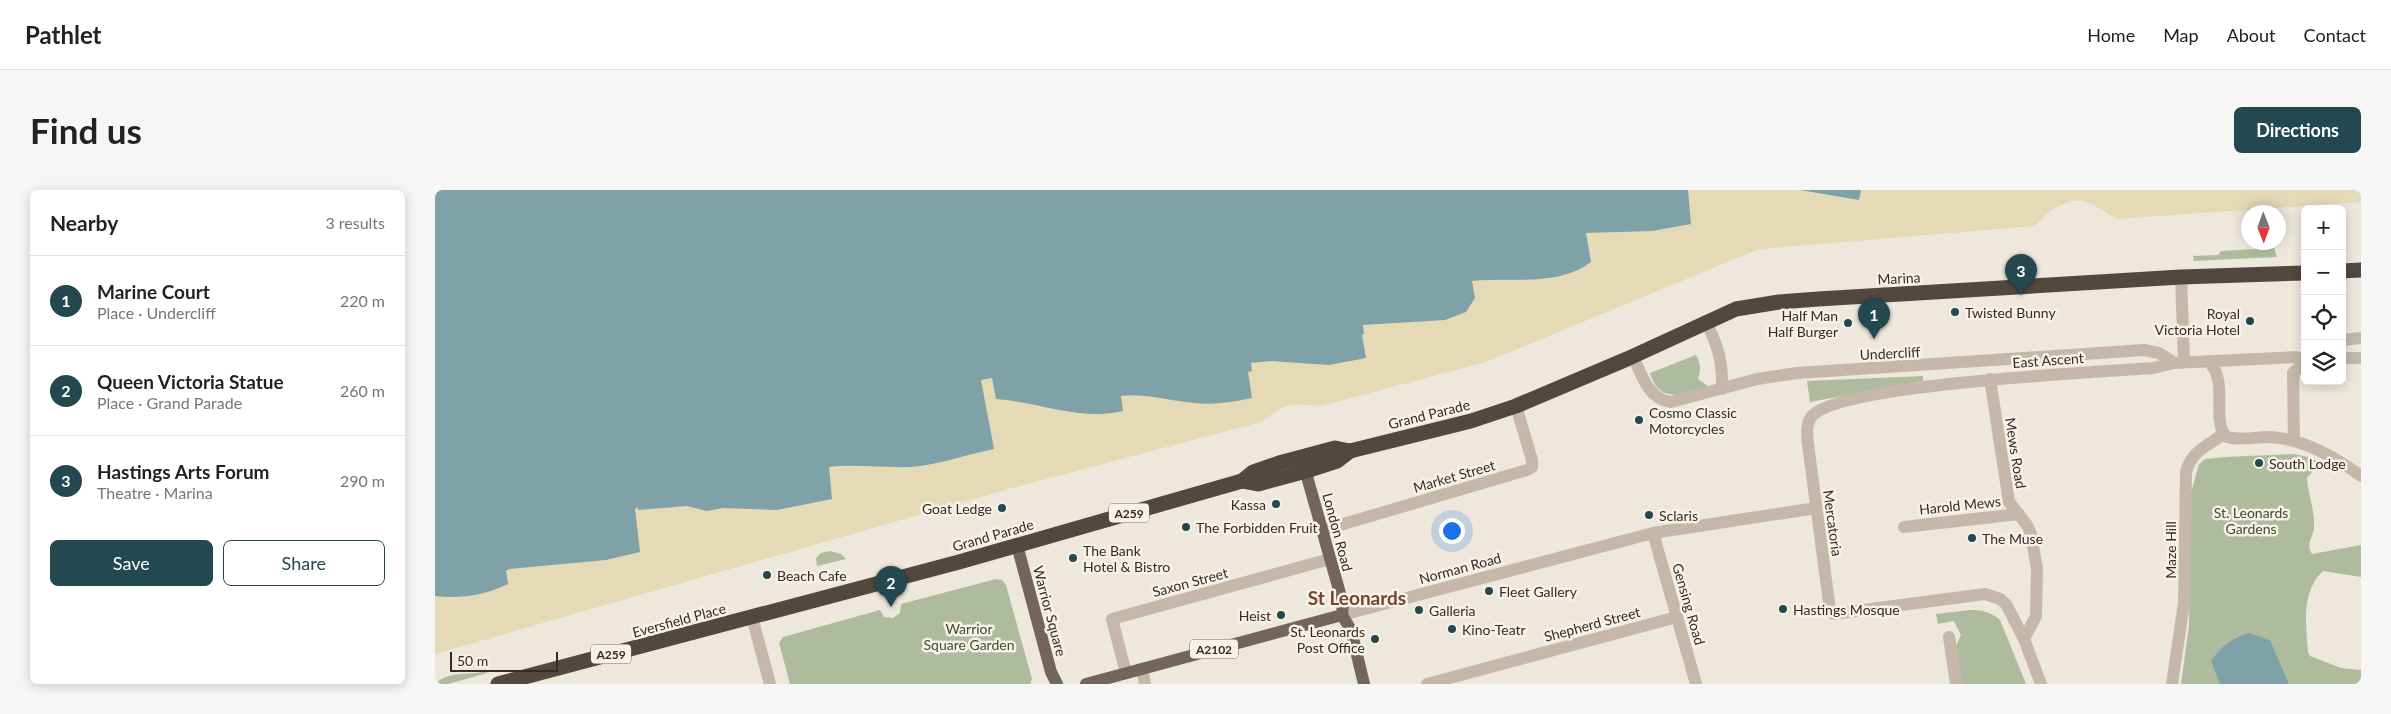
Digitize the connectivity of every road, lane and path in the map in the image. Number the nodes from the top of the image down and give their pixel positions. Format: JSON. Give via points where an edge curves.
{"nodes":[{"id":1,"x":2361,"y":270,"type":"edge"},
{"id":2,"x":2346,"y":271,"type":"edge"},
{"id":3,"x":2301,"y":272,"type":"edge"},
{"id":4,"x":2181,"y":277,"type":"junction"},
{"id":5,"x":1706,"y":322,"type":"junction"},
{"id":6,"x":2361,"y":338,"type":"edge"},
{"id":7,"x":2346,"y":340,"type":"edge"},
{"id":8,"x":1633,"y":356,"type":"junction"},
{"id":9,"x":2346,"y":358,"type":"edge"},
{"id":10,"x":2361,"y":358,"type":"edge"},
{"id":11,"x":2301,"y":360,"type":"edge"},
{"id":12,"x":2208,"y":361,"type":"junction"},
{"id":13,"x":2179,"y":362,"type":"junction"},
{"id":14,"x":2301,"y":366,"type":"edge"},
{"id":15,"x":1990,"y":379,"type":"junction"},
{"id":16,"x":1722,"y":389,"type":"junction"},
{"id":17,"x":1516,"y":406,"type":"junction"},
{"id":18,"x":1807,"y":430,"type":"joint"},
{"id":19,"x":2223,"y":434,"type":"junction"},
{"id":20,"x":2295,"y":441,"type":"junction"},
{"id":21,"x":1350,"y":451,"type":"junction"},
{"id":22,"x":1279,"y":463,"type":"junction"},
{"id":23,"x":1306,"y":471,"type":"junction"},
{"id":24,"x":2361,"y":476,"type":"edge"},
{"id":25,"x":1242,"y":481,"type":"junction"},
{"id":26,"x":1816,"y":508,"type":"junction"},
{"id":27,"x":2019,"y":514,"type":"junction"},
{"id":28,"x":1904,"y":527,"type":"dead end"},
{"id":29,"x":1323,"y":530,"type":"junction"},
{"id":30,"x":1653,"y":533,"type":"junction"},
{"id":31,"x":1017,"y":544,"type":"junction"},
{"id":32,"x":1330,"y":559,"type":"junction"},
{"id":33,"x":1342,"y":615,"type":"junction"},
{"id":34,"x":751,"y":617,"type":"junction"},
{"id":35,"x":1677,"y":617,"type":"junction"},
{"id":36,"x":1949,"y":637,"type":"dead end"},
{"id":37,"x":2024,"y":639,"type":"junction"},
{"id":38,"x":1142,"y":669,"type":"junction"},
{"id":39,"x":1126,"y":674,"type":"junction"},
{"id":40,"x":499,"y":684,"type":"edge"},
{"id":41,"x":770,"y":684,"type":"edge"},
{"id":42,"x":1057,"y":684,"type":"edge"},
{"id":43,"x":1086,"y":684,"type":"edge"},
{"id":44,"x":1145,"y":684,"type":"edge"},
{"id":45,"x":1363,"y":684,"type":"edge"},
{"id":46,"x":1427,"y":684,"type":"edge"},
{"id":47,"x":1696,"y":684,"type":"edge"},
{"id":48,"x":1956,"y":684,"type":"edge"},
{"id":49,"x":2041,"y":684,"type":"edge"},
{"id":50,"x":2172,"y":684,"type":"edge"}],
"edges":[{"from":1,"to":2,"type":"highway"},
{"from":3,"to":4,"type":"highway","name":"Marina","number":"A259"},
{"from":4,"to":5,"type":"highway","name":"Marina","number":"A259","via":[[1779,302],[1736,308]]},
{"from":4,"to":13,"type":"street"},
{"from":5,"to":8,"type":"highway","name":"Marina","number":"A259"},
{"from":5,"to":16,"type":"street","via":[[1723,366]]},
{"from":6,"to":7,"type":"street"},
{"from":8,"to":16,"type":"street","name":"Undercliff","via":[[1651,392],[1663,401],[1679,401]]},
{"from":8,"to":17,"type":"highway","name":"Marina","number":"A259"},
{"from":9,"to":10,"type":"street"},
{"from":11,"to":12,"type":"street","name":"East Ascent","via":[[2296,357]]},
{"from":12,"to":13,"type":"street","name":"East Ascent"},
{"from":12,"to":19,"type":"street","via":[[2218,377]]},
{"from":13,"to":15,"type":"street","name":"East Ascent","via":[[2153,368]]},
{"from":13,"to":16,"type":"street","name":"Undercliff","via":[[2144,350],[1797,373]]},
{"from":14,"to":20,"type":"street","via":[[2293,373]]},
{"from":15,"to":18,"type":"street","name":"East Ascent","via":[[1894,392],[1820,409],[1812,416]]},
{"from":15,"to":27,"type":"street","name":"Mews Road","via":[[2009,502]]},
{"from":17,"to":21,"type":"highway","name":"Grand Parade","number":"A259","via":[[1471,421]]},
{"from":17,"to":29,"type":"street","name":"Market Street","via":[[1532,460],[1532,466],[1527,470]]},
{"from":18,"to":26,"type":"street","name":"Mercatoria"},
{"from":19,"to":20,"type":"street","via":[[2233,438]]},
{"from":19,"to":50,"type":"street","name":"Maze Hill","via":[[2196,452],[2189,460],[2186,472],[2184,594]]},
{"from":20,"to":24,"type":"street","via":[[2333,458]]},
{"from":21,"to":22,"type":"highway","name":"Grand Parade","number":"A259","via":[[1335,448]]},
{"from":21,"to":23,"type":"highway","name":"Grand Parade","number":"A259","via":[[1337,461]]},
{"from":22,"to":23,"type":"main road"},
{"from":22,"to":25,"type":"highway","name":"Grand Parade","number":"A259","via":[[1253,472]]},
{"from":23,"to":25,"type":"highway","name":"Grand Parade","number":"A259","via":[[1258,484]]},
{"from":23,"to":29,"type":"main road","name":"London Road"},
{"from":25,"to":31,"type":"highway","name":"Grand Parade","number":"A259"},
{"from":26,"to":30,"type":"street","name":"Norman Road"},
{"from":26,"to":37,"type":"street","name":"Mercatoria","via":[[1833,614],[1985,594],[2006,604]]},
{"from":27,"to":28,"type":"street","name":"Harold Mews"},
{"from":27,"to":37,"type":"street","name":"Mews Road","via":[[2031,534],[2038,586],[2036,616]]},
{"from":29,"to":32,"type":"main road","name":"London Road"},
{"from":30,"to":33,"type":"street","name":"Norman Road"},
{"from":30,"to":35,"type":"street","name":"Gensing Road"},
{"from":31,"to":34,"type":"highway","name":"Grand Parade","number":"A259"},
{"from":31,"to":42,"type":"main road","name":"Warrior Square"},
{"from":32,"to":33,"type":"main road","name":"London Road","via":[[1343,604]]},
{"from":32,"to":39,"type":"street","name":"Saxon Street","via":[[1113,619]]},
{"from":33,"to":38,"type":"main road","name":"Norman Road","number":"A2102"},
{"from":33,"to":45,"type":"main road","name":"London Road","via":[[1351,630]]},
{"from":34,"to":40,"type":"highway","name":"Eversfield Place","number":"A259"},
{"from":34,"to":41,"type":"street"},
{"from":35,"to":46,"type":"street","name":"Shepherd Street"},
{"from":35,"to":47,"type":"street","name":"Gensing Road"},
{"from":36,"to":48,"type":"street"},
{"from":37,"to":49,"type":"street"},
{"from":38,"to":39,"type":"main road","name":"Norman Road","number":"A2102"},
{"from":38,"to":44,"type":"street"},
{"from":39,"to":43,"type":"main road","name":"Norman Road","number":"A2102"}]}
